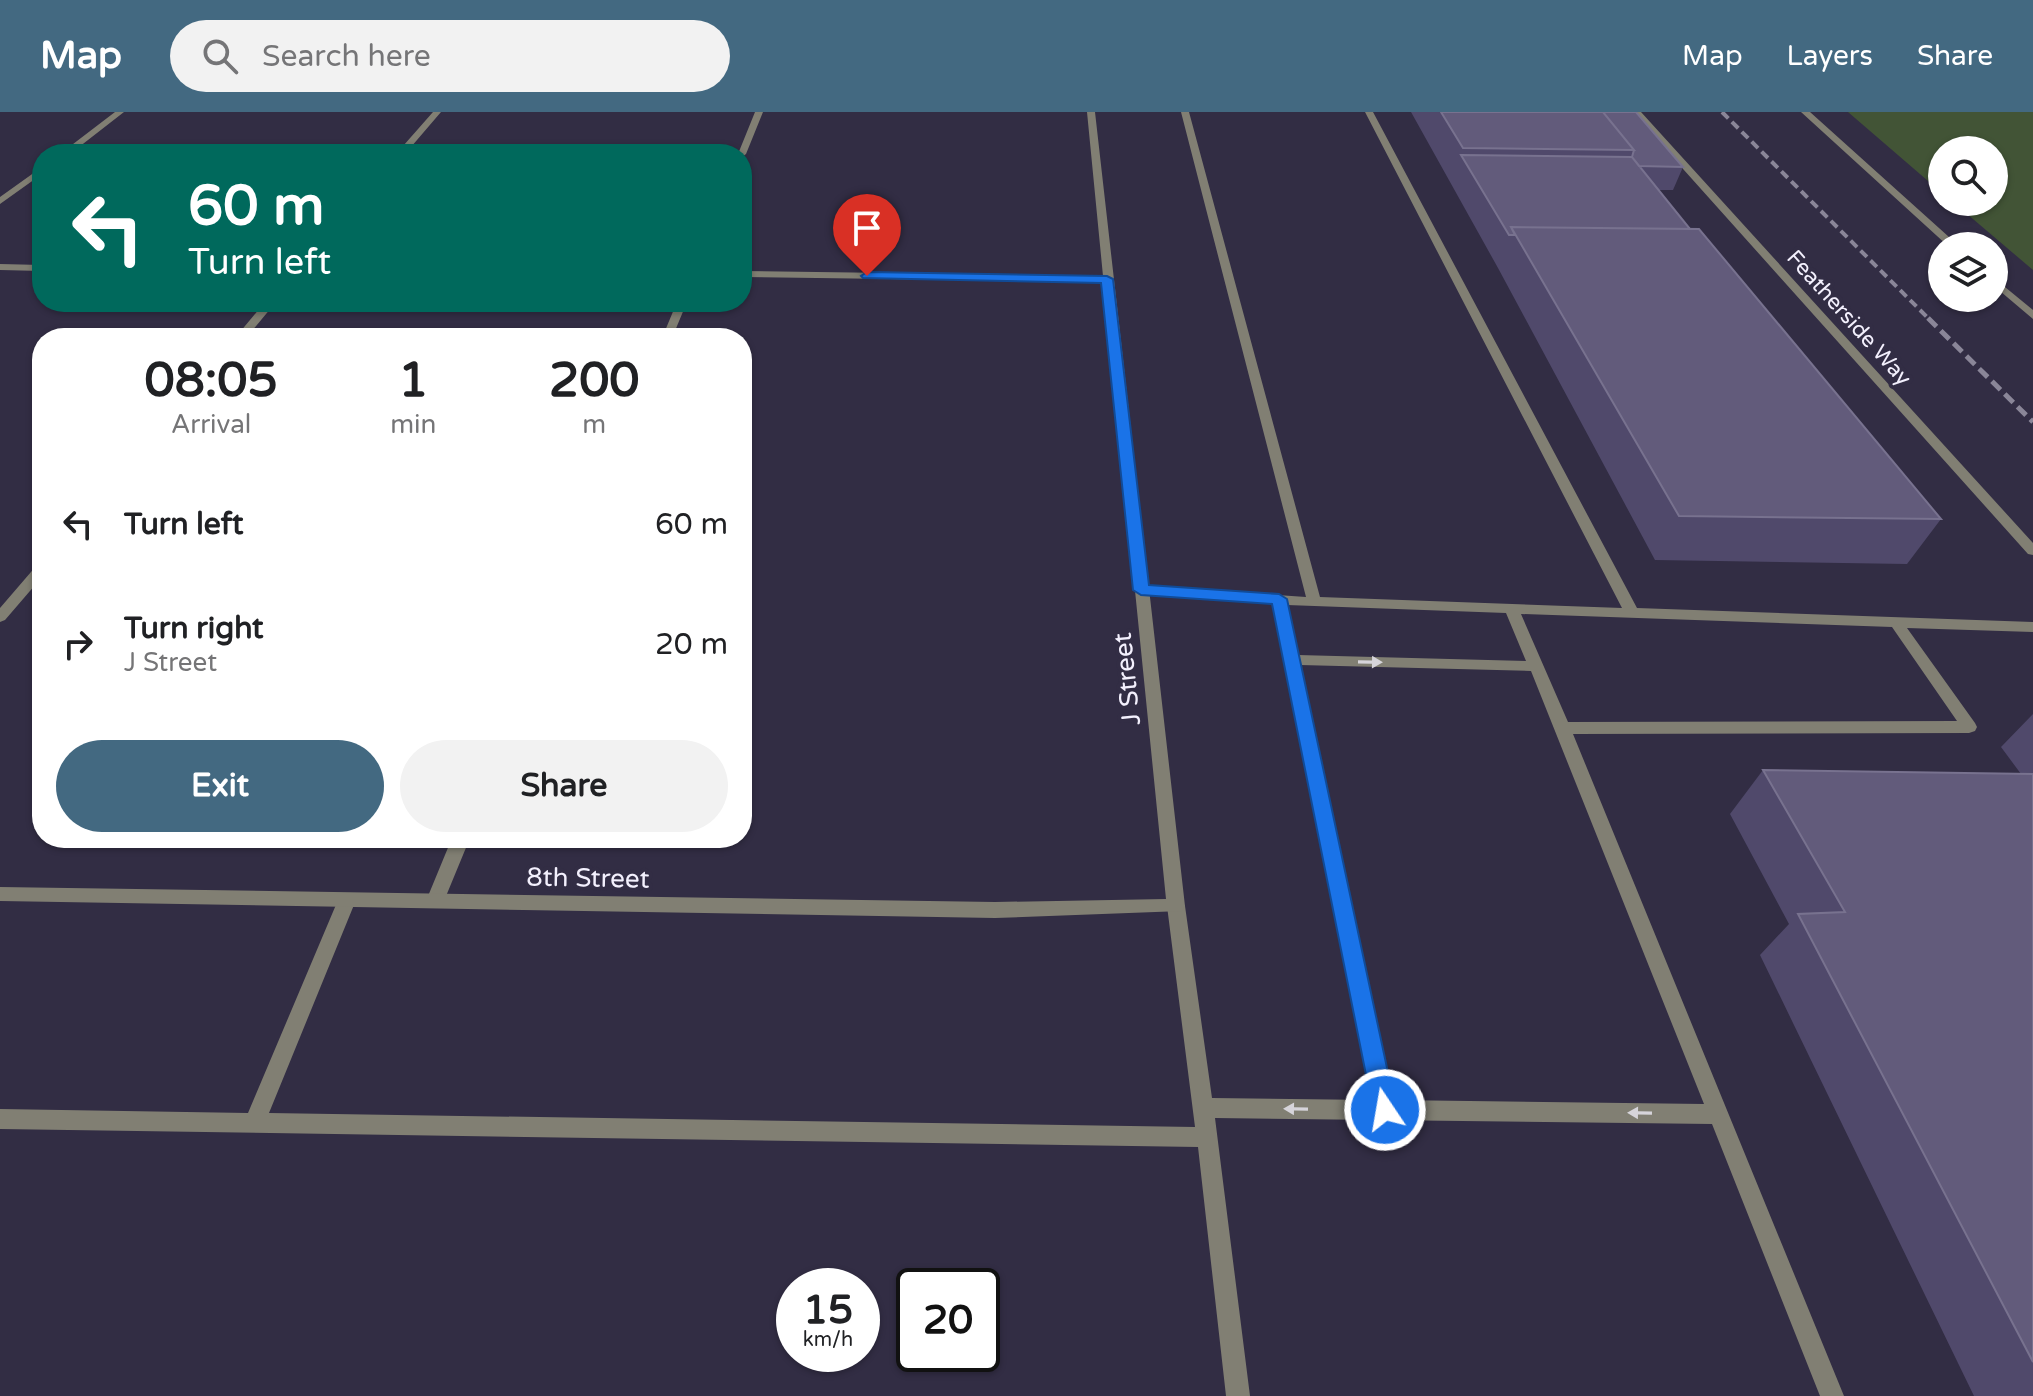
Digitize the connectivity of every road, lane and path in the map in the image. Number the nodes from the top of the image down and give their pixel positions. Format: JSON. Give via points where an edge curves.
{"nodes":[{"id":1,"x":120,"y":112,"type":"edge"},
{"id":2,"x":437,"y":112,"type":"edge"},
{"id":3,"x":759,"y":112,"type":"edge"},
{"id":4,"x":1091,"y":112,"type":"edge"},
{"id":5,"x":1185,"y":112,"type":"edge"},
{"id":6,"x":1369,"y":112,"type":"edge"},
{"id":7,"x":1636,"y":112,"type":"edge"},
{"id":8,"x":1805,"y":112,"type":"edge"},
{"id":9,"x":77,"y":144,"type":"edge"},
{"id":10,"x":409,"y":144,"type":"edge"},
{"id":11,"x":746,"y":144,"type":"edge"},
{"id":12,"x":32,"y":177,"type":"edge"},
{"id":13,"x":0,"y":201,"type":"edge"},
{"id":14,"x":1938,"y":232,"type":"edge"},
{"id":15,"x":0,"y":267,"type":"edge"},
{"id":16,"x":32,"y":268,"type":"edge"},
{"id":17,"x":752,"y":274,"type":"edge"},
{"id":18,"x":1107,"y":279,"type":"junction"},
{"id":19,"x":2008,"y":294,"type":"edge"},
{"id":20,"x":262,"y":312,"type":"edge"},
{"id":21,"x":2033,"y":316,"type":"edge"},
{"id":22,"x":249,"y":328,"type":"edge"},
{"id":23,"x":2033,"y":551,"type":"edge"},
{"id":24,"x":32,"y":580,"type":"edge"},
{"id":25,"x":1141,"y":590,"type":"junction"},
{"id":26,"x":1279,"y":599,"type":"junction"},
{"id":27,"x":1314,"y":602,"type":"junction"},
{"id":28,"x":1512,"y":610,"type":"junction"},
{"id":29,"x":1632,"y":613,"type":"junction"},
{"id":30,"x":0,"y":617,"type":"edge"},
{"id":31,"x":1898,"y":625,"type":"junction"},
{"id":32,"x":2033,"y":627,"type":"edge"},
{"id":33,"x":1292,"y":660,"type":"junction"},
{"id":34,"x":1536,"y":666,"type":"junction"},
{"id":35,"x":1563,"y":728,"type":"junction"},
{"id":36,"x":457,"y":848,"type":"edge"},
{"id":37,"x":0,"y":894,"type":"edge"},
{"id":38,"x":347,"y":900,"type":"junction"},
{"id":39,"x":435,"y":901,"type":"junction"},
{"id":40,"x":1176,"y":906,"type":"junction"},
{"id":41,"x":1203,"y":1108,"type":"junction"},
{"id":42,"x":1385,"y":1110,"type":"junction"},
{"id":43,"x":1718,"y":1114,"type":"junction"},
{"id":44,"x":0,"y":1119,"type":"edge"},
{"id":45,"x":254,"y":1124,"type":"junction"},
{"id":46,"x":1207,"y":1137,"type":"junction"},
{"id":47,"x":1238,"y":1396,"type":"edge"},
{"id":48,"x":1832,"y":1396,"type":"edge"}],
"edges":[{"from":1,"to":9,"type":"street"},
{"from":2,"to":10,"type":"street"},
{"from":3,"to":11,"type":"street"},
{"from":4,"to":18,"type":"street","name":"J Street"},
{"from":5,"to":27,"type":"street"},
{"from":6,"to":29,"type":"street"},
{"from":7,"to":23,"type":"street","name":"Featherside Way"},
{"from":8,"to":14,"type":"street"},
{"from":12,"to":13,"type":"street"},
{"from":15,"to":16,"type":"street"},
{"from":17,"to":18,"type":"street"},
{"from":18,"to":25,"type":"street","name":"J Street"},
{"from":19,"to":21,"type":"street"},
{"from":20,"to":22,"type":"street"},
{"from":24,"to":30,"type":"street"},
{"from":25,"to":26,"type":"street"},
{"from":25,"to":40,"type":"street","name":"J Street"},
{"from":26,"to":27,"type":"street"},
{"from":26,"to":33,"type":"street"},
{"from":27,"to":28,"type":"street"},
{"from":28,"to":29,"type":"street"},
{"from":28,"to":34,"type":"street"},
{"from":29,"to":31,"type":"street"},
{"from":31,"to":32,"type":"street"},
{"from":31,"to":35,"type":"street","via":[[1969,727]]},
{"from":33,"to":34,"type":"street","one_way":true},
{"from":33,"to":42,"type":"street"},
{"from":34,"to":35,"type":"street"},
{"from":35,"to":43,"type":"street"},
{"from":36,"to":39,"type":"street"},
{"from":37,"to":38,"type":"street","name":"8th Street"},
{"from":38,"to":39,"type":"street","name":"8th Street"},
{"from":38,"to":45,"type":"street"},
{"from":39,"to":40,"type":"street","name":"8th Street","via":[[995,910]]},
{"from":40,"to":41,"type":"street","name":"J Street"},
{"from":42,"to":41,"type":"street","one_way":true},
{"from":41,"to":46,"type":"street","name":"J Street"},
{"from":43,"to":42,"type":"street","one_way":true},
{"from":43,"to":48,"type":"street"},
{"from":44,"to":45,"type":"street"},
{"from":45,"to":46,"type":"street"},
{"from":46,"to":47,"type":"street","name":"J Street"}]}
